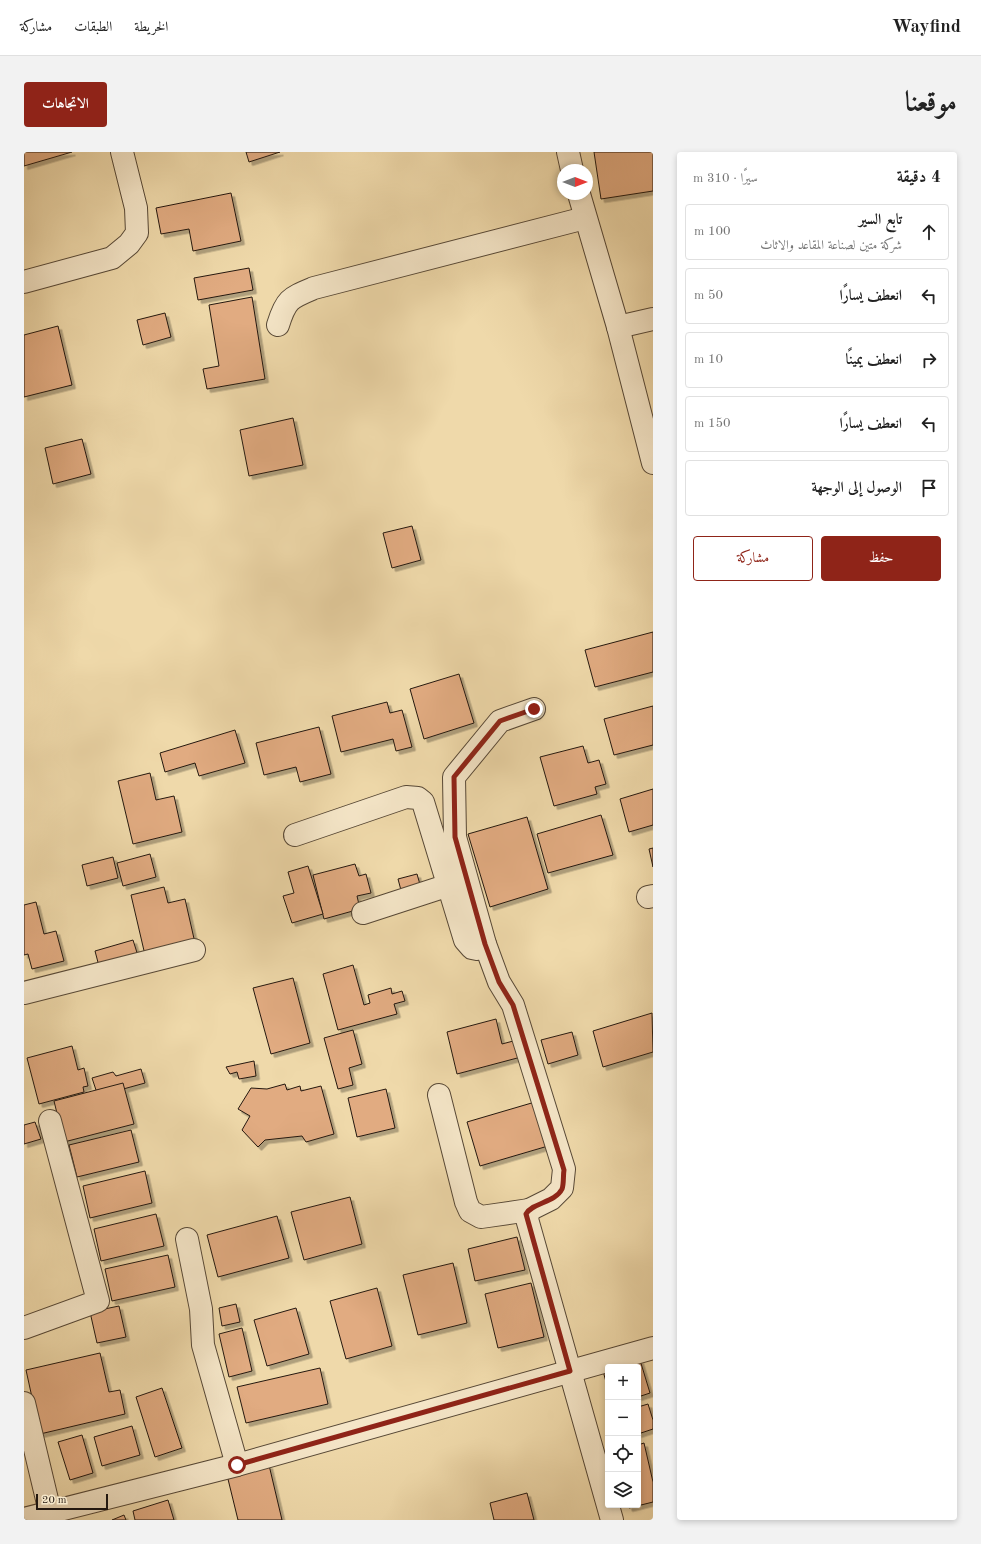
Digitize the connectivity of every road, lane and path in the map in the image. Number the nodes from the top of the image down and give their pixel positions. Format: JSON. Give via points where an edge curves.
{"nodes":[{"id":1,"x":122,"y":152,"type":"edge"},
{"id":2,"x":568,"y":152,"type":"edge"},
{"id":3,"x":571,"y":164,"type":"edge"},
{"id":4,"x":580,"y":200,"type":"edge"},
{"id":5,"x":585,"y":218,"type":"junction"},
{"id":6,"x":24,"y":282,"type":"edge"},
{"id":7,"x":653,"y":319,"type":"edge"},
{"id":8,"x":278,"y":325,"type":"dead end"},
{"id":9,"x":618,"y":327,"type":"junction"},
{"id":10,"x":653,"y":463,"type":"edge"},
{"id":11,"x":534,"y":709,"type":"dead end"},
{"id":12,"x":295,"y":835,"type":"dead end"},
{"id":13,"x":448,"y":885,"type":"junction"},
{"id":14,"x":363,"y":913,"type":"dead end"},
{"id":15,"x":485,"y":944,"type":"junction"},
{"id":16,"x":194,"y":950,"type":"dead end"},
{"id":17,"x":24,"y":993,"type":"edge"},
{"id":18,"x":439,"y":1095,"type":"dead end"},
{"id":19,"x":50,"y":1121,"type":"dead end"},
{"id":20,"x":529,"y":1210,"type":"junction"},
{"id":21,"x":187,"y":1239,"type":"dead end"},
{"id":22,"x":24,"y":1328,"type":"edge"},
{"id":23,"x":653,"y":1348,"type":"edge"},
{"id":24,"x":570,"y":1371,"type":"junction"},
{"id":25,"x":24,"y":1403,"type":"edge"},
{"id":26,"x":237,"y":1465,"type":"junction"},
{"id":27,"x":50,"y":1512,"type":"junction"},
{"id":28,"x":24,"y":1519,"type":"edge"},
{"id":29,"x":612,"y":1520,"type":"edge"}],
"edges":[{"from":1,"to":6,"type":"street","via":[[136,208],[137,233],[129,244],[112,258]]},
{"from":2,"to":3,"type":"street"},
{"from":4,"to":5,"type":"street"},
{"from":5,"to":8,"type":"street","via":[[314,288],[291,298],[283,310]]},
{"from":5,"to":9,"type":"street"},
{"from":7,"to":9,"type":"street"},
{"from":9,"to":10,"type":"street"},
{"from":11,"to":15,"type":"street","via":[[500,721],[454,777],[455,837]]},
{"from":12,"to":13,"type":"street","via":[[406,797],[418,798],[424,802]]},
{"from":13,"to":14,"type":"street"},
{"from":13,"to":15,"type":"street","via":[[465,940],[477,950]]},
{"from":15,"to":20,"type":"street","via":[[499,982],[513,1005],[564,1170],[562,1188],[551,1199]]},
{"from":16,"to":17,"type":"street"},
{"from":18,"to":20,"type":"street","via":[[470,1212],[481,1216]]},
{"from":19,"to":22,"type":"street","via":[[98,1302]]},
{"from":20,"to":24,"type":"street","via":[[527,1219]]},
{"from":21,"to":26,"type":"street","via":[[201,1309],[203,1346]]},
{"from":23,"to":24,"type":"street"},
{"from":24,"to":26,"type":"street"},
{"from":24,"to":29,"type":"street"},
{"from":25,"to":27,"type":"street"},
{"from":26,"to":27,"type":"street"},
{"from":27,"to":28,"type":"street"}]}
